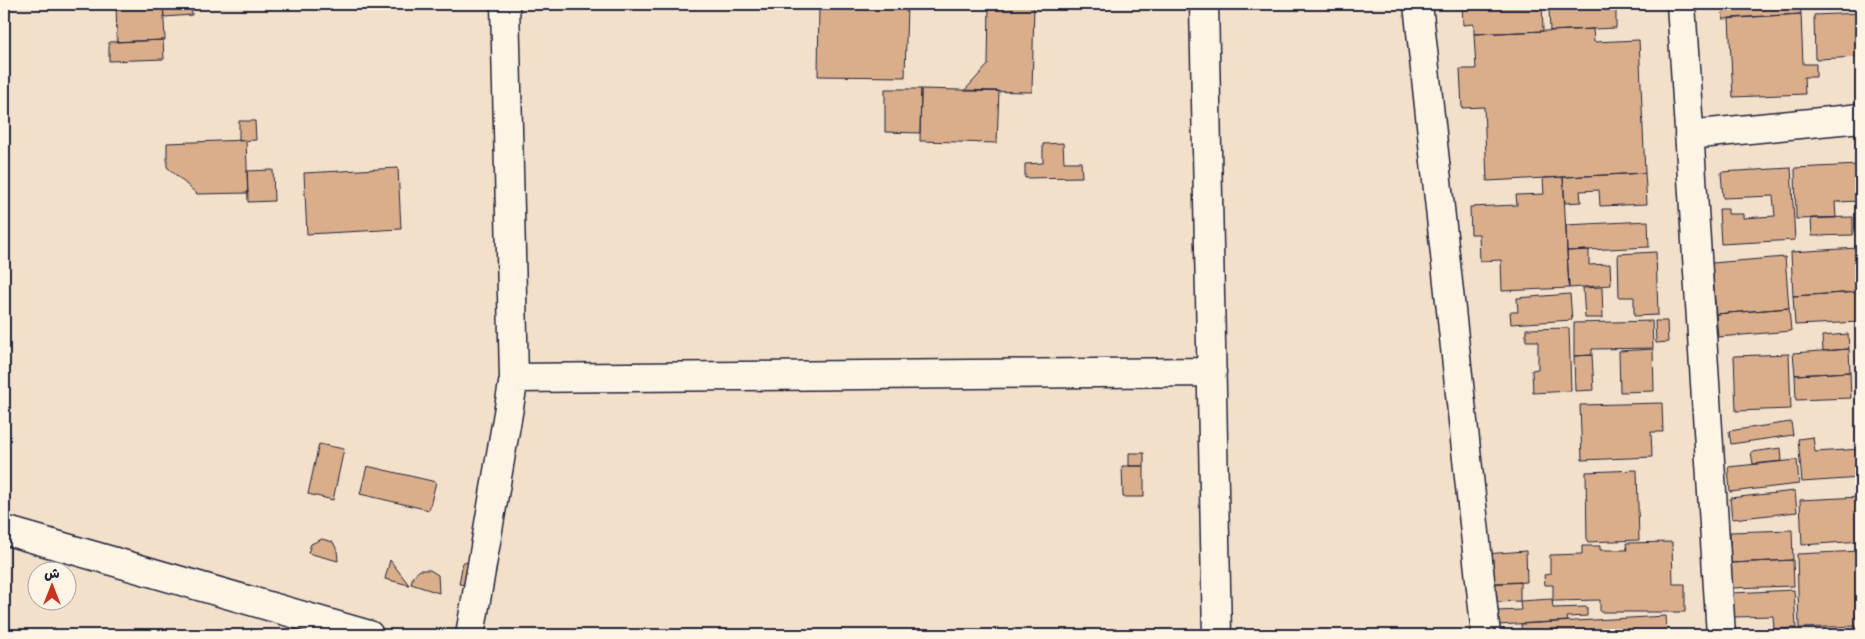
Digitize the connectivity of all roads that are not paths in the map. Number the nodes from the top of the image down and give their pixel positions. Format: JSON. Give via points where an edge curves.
{"nodes":[{"id":1,"x":505,"y":4,"type":"edge"},
{"id":2,"x":1204,"y":4,"type":"edge"},
{"id":3,"x":1418,"y":4,"type":"edge"},
{"id":4,"x":1681,"y":4,"type":"edge"},
{"id":5,"x":1861,"y":118,"type":"edge"},
{"id":6,"x":1689,"y":135,"type":"junction"},
{"id":7,"x":1212,"y":372,"type":"junction"},
{"id":8,"x":514,"y":378,"type":"junction"},
{"id":9,"x":4,"y":530,"type":"edge"},
{"id":10,"x":369,"y":635,"type":"edge"},
{"id":11,"x":470,"y":635,"type":"edge"},
{"id":12,"x":1217,"y":635,"type":"edge"},
{"id":13,"x":1486,"y":635,"type":"edge"},
{"id":14,"x":1721,"y":635,"type":"edge"}],
"edges":[{"from":1,"to":8,"type":"street"},
{"from":2,"to":7,"type":"street"},
{"from":3,"to":13,"type":"street"},
{"from":4,"to":6,"type":"street"},
{"from":5,"to":6,"type":"street"},
{"from":6,"to":14,"type":"street"},
{"from":7,"to":8,"type":"street"},
{"from":7,"to":12,"type":"street"},
{"from":8,"to":11,"type":"street"},
{"from":9,"to":10,"type":"street"}]}
